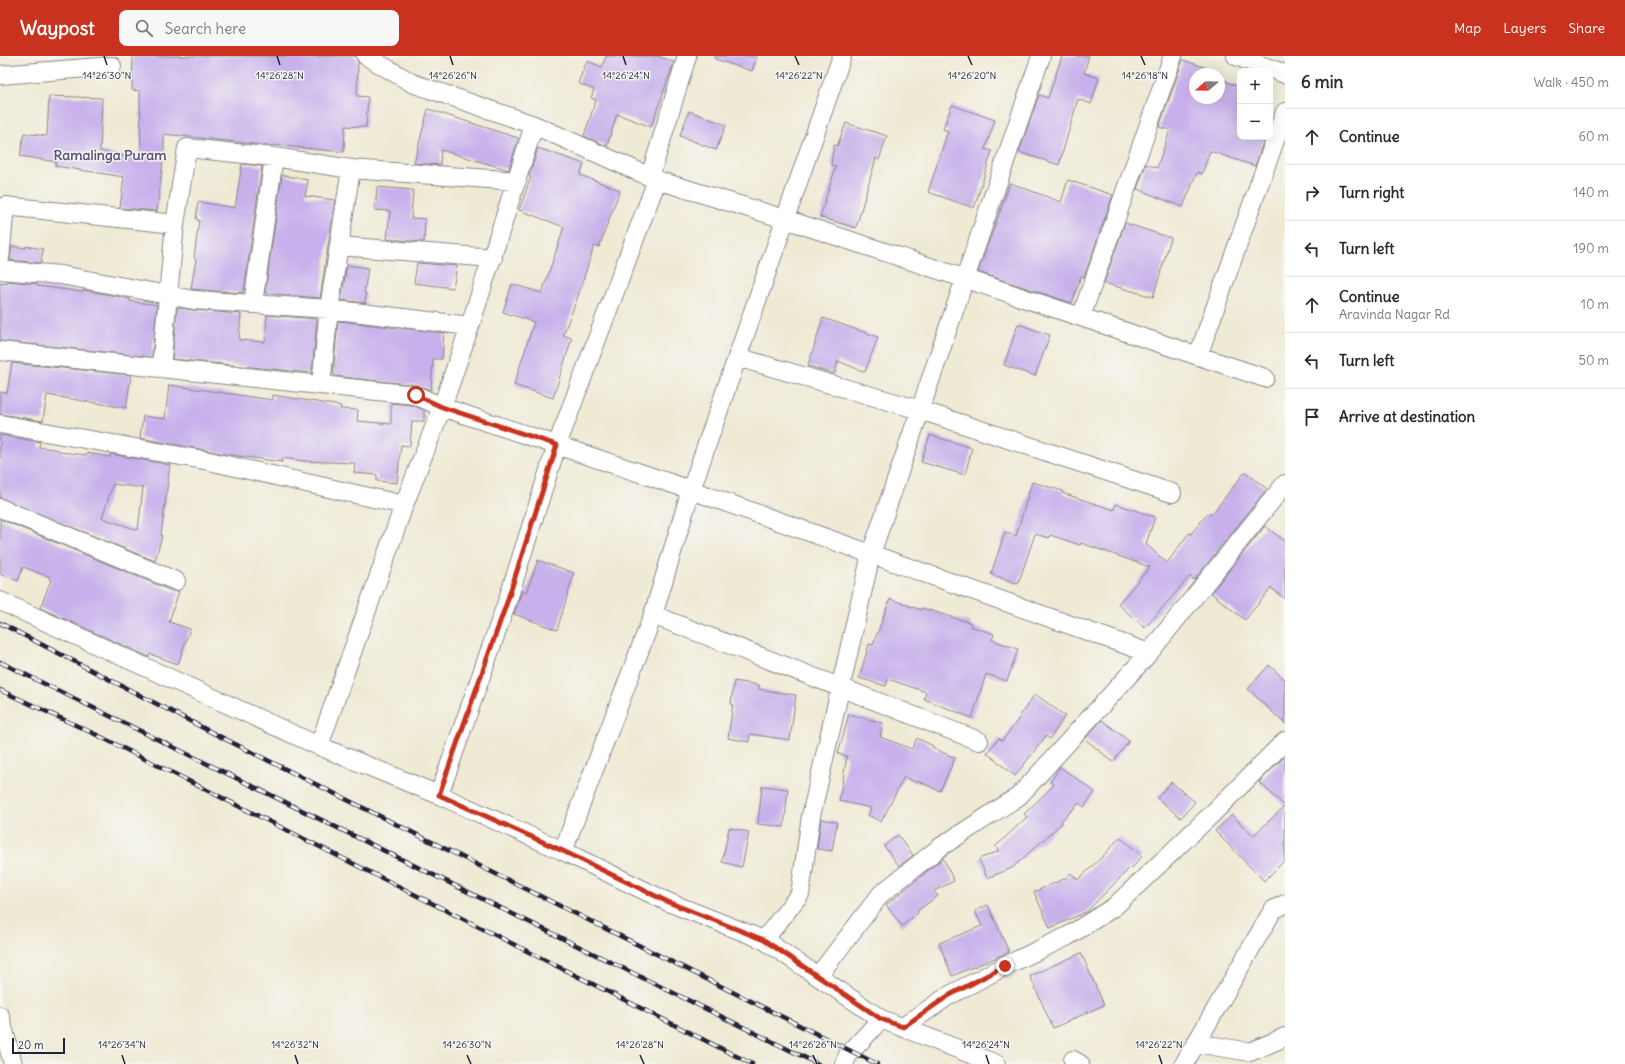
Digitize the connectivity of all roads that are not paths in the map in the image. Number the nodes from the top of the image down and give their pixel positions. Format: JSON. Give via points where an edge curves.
{"nodes":[{"id":1,"x":366,"y":56,"type":"edge"},
{"id":2,"x":687,"y":56,"type":"edge"},
{"id":3,"x":842,"y":56,"type":"edge"},
{"id":4,"x":1041,"y":56,"type":"edge"},
{"id":5,"x":1173,"y":56,"type":"edge"},
{"id":6,"x":1236,"y":56,"type":"edge"},
{"id":7,"x":112,"y":66,"type":"dead end"},
{"id":8,"x":1285,"y":74,"type":"edge"},
{"id":9,"x":0,"y":75,"type":"edge"},
{"id":10,"x":1285,"y":112,"type":"edge"},
{"id":11,"x":534,"y":125,"type":"junction"},
{"id":12,"x":274,"y":157,"type":"junction"},
{"id":13,"x":351,"y":169,"type":"junction"},
{"id":14,"x":653,"y":179,"type":"junction"},
{"id":15,"x":517,"y":181,"type":"junction"},
{"id":16,"x":785,"y":219,"type":"junction"},
{"id":17,"x":175,"y":224,"type":"junction"},
{"id":18,"x":339,"y":246,"type":"junction"},
{"id":19,"x":493,"y":258,"type":"junction"},
{"id":20,"x":0,"y":259,"type":"edge"},
{"id":21,"x":0,"y":270,"type":"edge"},
{"id":22,"x":964,"y":278,"type":"junction"},
{"id":23,"x":168,"y":295,"type":"junction"},
{"id":24,"x":254,"y":304,"type":"junction"},
{"id":25,"x":329,"y":309,"type":"junction"},
{"id":26,"x":1081,"y":317,"type":"junction"},
{"id":27,"x":470,"y":326,"type":"junction"},
{"id":28,"x":0,"y":351,"type":"edge"},
{"id":29,"x":1198,"y":356,"type":"junction"},
{"id":30,"x":737,"y":357,"type":"junction"},
{"id":31,"x":161,"y":368,"type":"junction"},
{"id":32,"x":1265,"y":378,"type":"dead end"},
{"id":33,"x":321,"y":385,"type":"junction"},
{"id":34,"x":442,"y":407,"type":"junction"},
{"id":35,"x":920,"y":410,"type":"junction"},
{"id":36,"x":0,"y":424,"type":"edge"},
{"id":37,"x":557,"y":445,"type":"junction"},
{"id":38,"x":1285,"y":484,"type":"edge"},
{"id":39,"x":691,"y":490,"type":"junction"},
{"id":40,"x":1172,"y":493,"type":"dead end"},
{"id":41,"x":404,"y":505,"type":"junction"},
{"id":42,"x":0,"y":508,"type":"edge"},
{"id":43,"x":871,"y":554,"type":"junction"},
{"id":44,"x":176,"y":581,"type":"dead end"},
{"id":45,"x":0,"y":601,"type":"edge"},
{"id":46,"x":653,"y":615,"type":"junction"},
{"id":47,"x":1149,"y":653,"type":"junction"},
{"id":48,"x":841,"y":687,"type":"junction"},
{"id":49,"x":1285,"y":740,"type":"edge"},
{"id":50,"x":979,"y":741,"type":"dead end"},
{"id":51,"x":319,"y":746,"type":"junction"},
{"id":52,"x":439,"y":795,"type":"junction"},
{"id":53,"x":563,"y":851,"type":"junction"},
{"id":54,"x":1285,"y":904,"type":"edge"},
{"id":55,"x":764,"y":940,"type":"junction"},
{"id":56,"x":818,"y":976,"type":"junction"},
{"id":57,"x":0,"y":1016,"type":"edge"},
{"id":58,"x":881,"y":1019,"type":"junction"},
{"id":59,"x":903,"y":1027,"type":"junction"},
{"id":60,"x":1285,"y":1037,"type":"edge"},
{"id":61,"x":1196,"y":1043,"type":"junction"},
{"id":62,"x":13,"y":1064,"type":"edge"},
{"id":63,"x":844,"y":1064,"type":"edge"},
{"id":64,"x":996,"y":1064,"type":"edge"},
{"id":65,"x":1184,"y":1064,"type":"edge"}],
"edges":[{"from":1,"to":11,"type":"street","via":[[412,83]]},
{"from":2,"to":14,"type":"street"},
{"from":3,"to":16,"type":"street"},
{"from":4,"to":22,"type":"street"},
{"from":5,"to":26,"type":"street"},
{"from":6,"to":8,"type":"street"},
{"from":7,"to":9,"type":"street"},
{"from":10,"to":29,"type":"street"},
{"from":11,"to":14,"type":"street"},
{"from":11,"to":15,"type":"street"},
{"from":12,"to":13,"type":"street"},
{"from":12,"to":17,"type":"street","via":[[187,148]]},
{"from":12,"to":24,"type":"street"},
{"from":13,"to":15,"type":"street"},
{"from":13,"to":18,"type":"street"},
{"from":14,"to":16,"type":"street"},
{"from":14,"to":37,"type":"street"},
{"from":15,"to":19,"type":"street"},
{"from":16,"to":22,"type":"street"},
{"from":16,"to":30,"type":"street"},
{"from":17,"to":20,"type":"street","via":[[4,206]]},
{"from":17,"to":23,"type":"street"},
{"from":18,"to":19,"type":"street"},
{"from":18,"to":25,"type":"street"},
{"from":19,"to":27,"type":"street"},
{"from":21,"to":23,"type":"street","via":[[61,275]]},
{"from":22,"to":26,"type":"street"},
{"from":22,"to":35,"type":"street"},
{"from":23,"to":24,"type":"street","via":[[194,300]]},
{"from":23,"to":31,"type":"street"},
{"from":24,"to":25,"type":"street"},
{"from":25,"to":27,"type":"street"},
{"from":25,"to":33,"type":"street"},
{"from":26,"to":29,"type":"street"},
{"from":27,"to":34,"type":"street"},
{"from":28,"to":31,"type":"street"},
{"from":29,"to":32,"type":"street"},
{"from":30,"to":35,"type":"street"},
{"from":30,"to":39,"type":"street"},
{"from":31,"to":33,"type":"street"},
{"from":33,"to":34,"type":"street","via":[[416,395]]},
{"from":34,"to":37,"type":"street"},
{"from":34,"to":41,"type":"street"},
{"from":35,"to":40,"type":"street"},
{"from":35,"to":43,"type":"street"},
{"from":36,"to":41,"type":"street","via":[[209,461]]},
{"from":37,"to":39,"type":"street"},
{"from":37,"to":52,"type":"street","via":[[507,602]]},
{"from":38,"to":47,"type":"street"},
{"from":39,"to":43,"type":"street"},
{"from":39,"to":46,"type":"street"},
{"from":41,"to":51,"type":"street"},
{"from":42,"to":44,"type":"street"},
{"from":43,"to":47,"type":"street"},
{"from":43,"to":48,"type":"street"},
{"from":45,"to":51,"type":"street"},
{"from":46,"to":48,"type":"street"},
{"from":46,"to":53,"type":"street"},
{"from":47,"to":56,"type":"street","via":[[1020,796],[939,848],[881,894]]},
{"from":48,"to":50,"type":"street"},
{"from":48,"to":55,"type":"street","via":[[811,816],[800,894]]},
{"from":49,"to":59,"type":"street","via":[[1114,908],[1068,936],[948,996]]},
{"from":51,"to":52,"type":"street"},
{"from":52,"to":53,"type":"street"},
{"from":53,"to":55,"type":"street","via":[[668,902]]},
{"from":54,"to":61,"type":"street","via":[[1273,910]]},
{"from":55,"to":56,"type":"street"},
{"from":56,"to":58,"type":"street"},
{"from":57,"to":62,"type":"street"},
{"from":58,"to":59,"type":"street"},
{"from":58,"to":63,"type":"street","via":[[848,1055]]},
{"from":59,"to":64,"type":"street"},
{"from":60,"to":61,"type":"street","via":[[1250,1052]]},
{"from":61,"to":65,"type":"street"}]}
